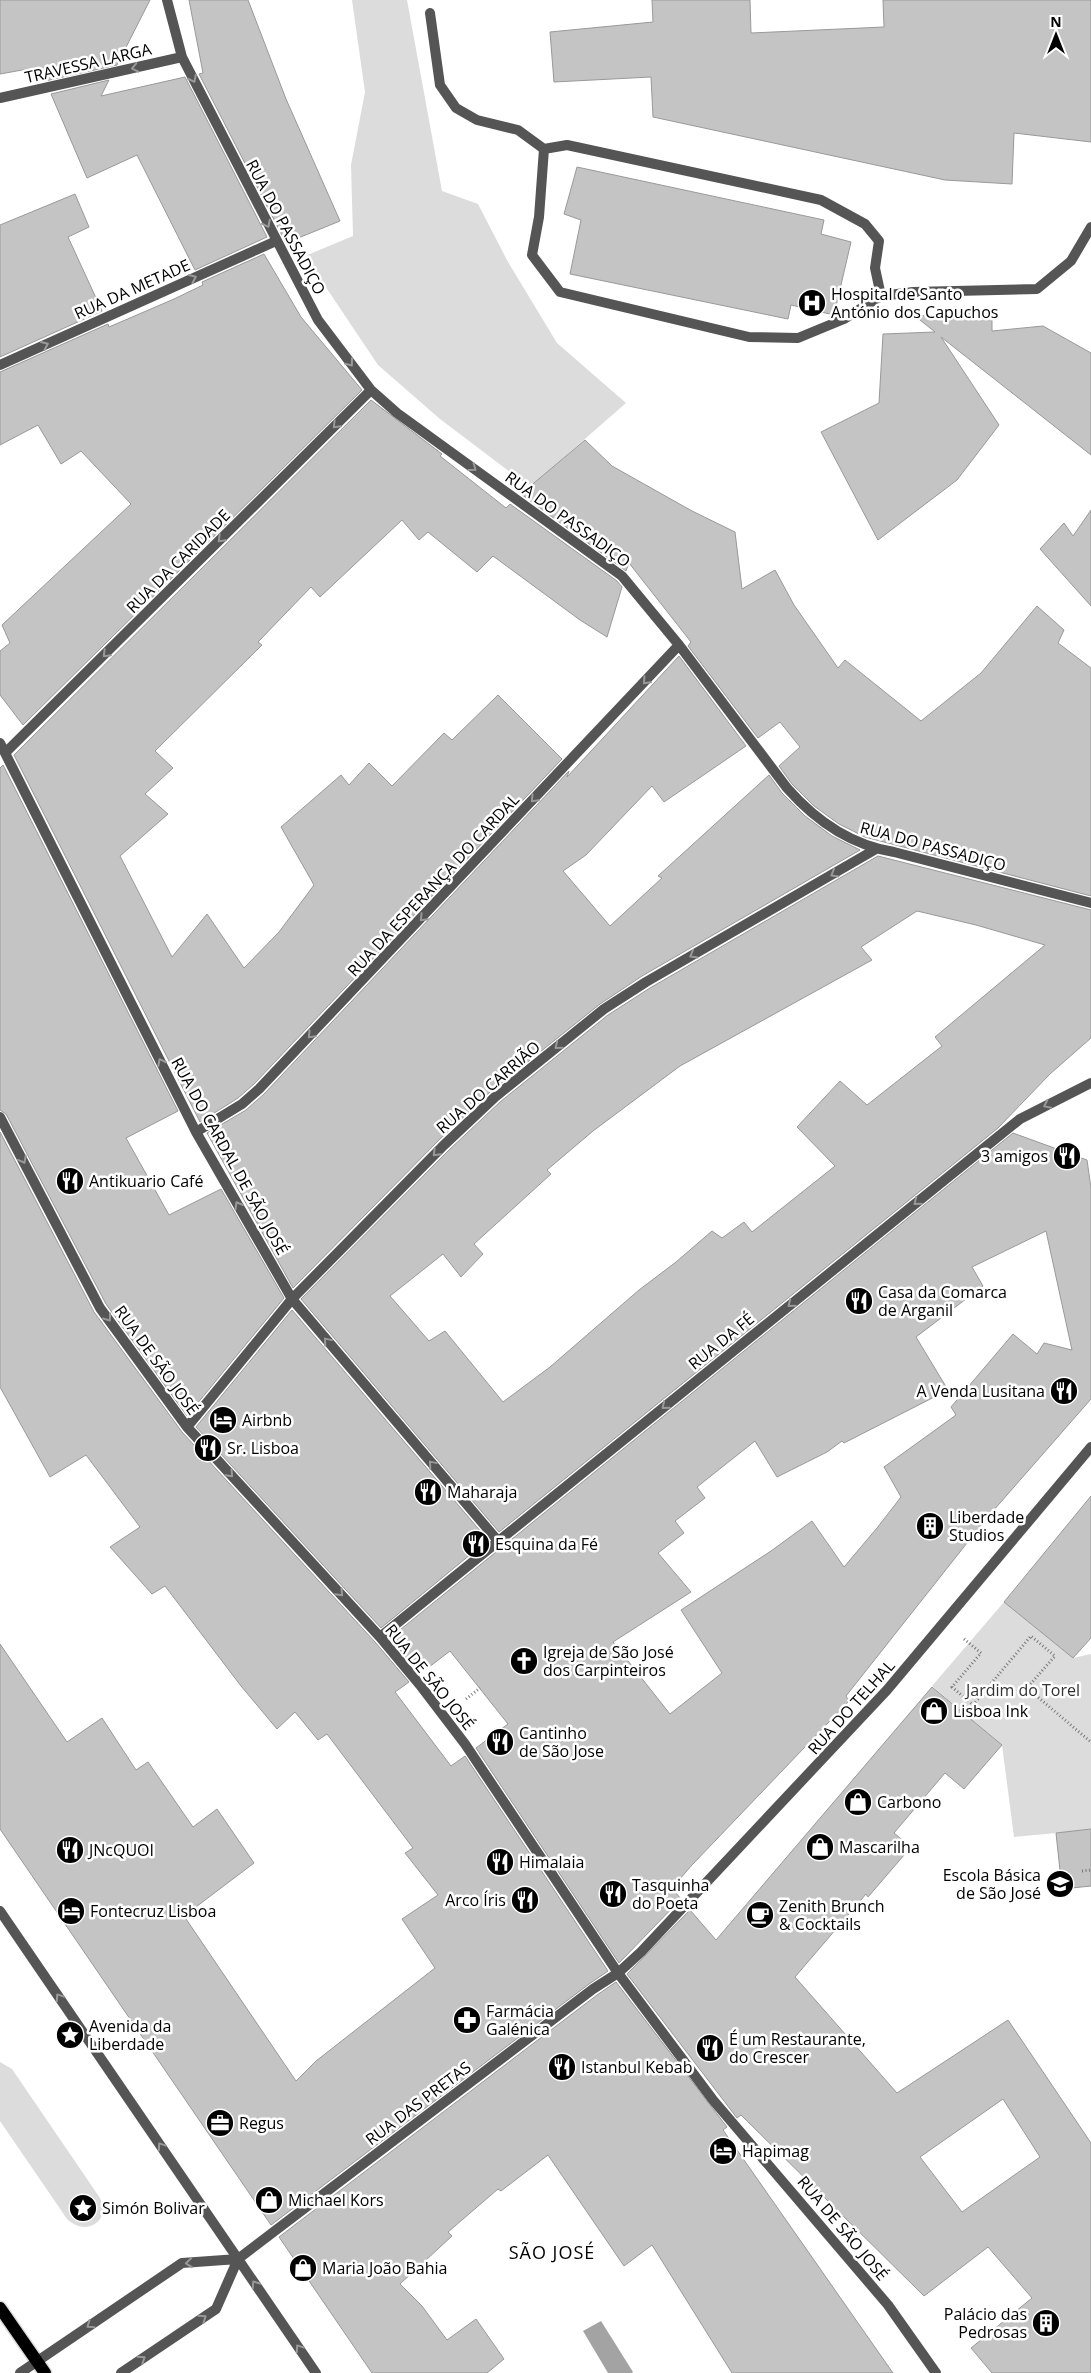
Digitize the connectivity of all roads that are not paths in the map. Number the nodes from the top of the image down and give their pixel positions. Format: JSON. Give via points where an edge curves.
{"nodes":[{"id":1,"x":167,"y":0,"type":"edge"},
{"id":2,"x":430,"y":13,"type":"dead end"},
{"id":3,"x":182,"y":57,"type":"junction"},
{"id":4,"x":0,"y":98,"type":"edge"},
{"id":5,"x":544,"y":149,"type":"junction"},
{"id":6,"x":1091,"y":227,"type":"edge"},
{"id":7,"x":276,"y":241,"type":"junction"},
{"id":8,"x":881,"y":296,"type":"junction"},
{"id":9,"x":0,"y":364,"type":"edge"},
{"id":10,"x":371,"y":390,"type":"junction"},
{"id":11,"x":679,"y":645,"type":"junction"},
{"id":12,"x":0,"y":743,"type":"edge"},
{"id":13,"x":5,"y":753,"type":"junction"},
{"id":14,"x":876,"y":849,"type":"junction"},
{"id":15,"x":1091,"y":903,"type":"edge"},
{"id":16,"x":1091,"y":1083,"type":"edge"},
{"id":17,"x":0,"y":1117,"type":"edge"},
{"id":18,"x":196,"y":1132,"type":"junction"},
{"id":19,"x":292,"y":1300,"type":"junction"},
{"id":20,"x":187,"y":1427,"type":"junction"},
{"id":21,"x":1091,"y":1447,"type":"edge"},
{"id":22,"x":498,"y":1541,"type":"junction"},
{"id":23,"x":380,"y":1637,"type":"junction"},
{"id":24,"x":0,"y":1911,"type":"edge"},
{"id":25,"x":618,"y":1973,"type":"junction"},
{"id":26,"x":238,"y":2260,"type":"junction"},
{"id":27,"x":0,"y":2308,"type":"edge"},
{"id":28,"x":37,"y":2362,"type":"junction"},
{"id":29,"x":20,"y":2373,"type":"edge"},
{"id":30,"x":45,"y":2373,"type":"edge"},
{"id":31,"x":121,"y":2373,"type":"edge"},
{"id":32,"x":316,"y":2373,"type":"edge"},
{"id":33,"x":936,"y":2373,"type":"edge"}],
"edges":[{"from":1,"to":3,"type":"street","name":"RUA DO PASSADIÇO"},
{"from":2,"to":5,"type":"street","via":[[440,85],[456,108],[477,120],[518,130]]},
{"from":3,"to":4,"type":"street","name":"TRAVESSA LARGA","one_way":true},
{"from":3,"to":7,"type":"street","name":"RUA DO PASSADIÇO","one_way":true},
{"from":5,"to":8,"type":"street","via":[[567,145],[821,200],[865,224],[879,241],[875,268]]},
{"from":5,"to":8,"type":"street","via":[[539,217],[532,255],[560,292],[749,337],[798,338],[844,319]]},
{"from":6,"to":8,"type":"street","via":[[1071,261],[1037,289],[913,292]]},
{"from":9,"to":7,"type":"street","name":"RUA DA METADE","one_way":true},
{"from":7,"to":10,"type":"street","name":"RUA DO PASSADIÇO","one_way":true,"via":[[318,320]]},
{"from":10,"to":11,"type":"street","name":"RUA DO PASSADIÇO","one_way":true,"via":[[397,413],[622,576]]},
{"from":10,"to":13,"type":"street","name":"RUA DA CARIDADE","one_way":true},
{"from":11,"to":14,"type":"street","name":"RUA DO PASSADIÇO","via":[[796,799],[835,830]]},
{"from":11,"to":18,"type":"street","name":"RUA DA ESPERANÇA DO CARDAL","one_way":true,"via":[[259,1089],[242,1104]]},
{"from":12,"to":13,"type":"street","name":"RUA DO CARDAL DE SÃO JOSÉ"},
{"from":18,"to":13,"type":"street","name":"RUA DO CARDAL DE SÃO JOSÉ","one_way":true},
{"from":14,"to":15,"type":"street","name":"RUA DO PASSADIÇO"},
{"from":14,"to":19,"type":"street","name":"RUA DO CARRIÃO","one_way":true,"via":[[604,1009],[495,1097]]},
{"from":16,"to":22,"type":"street","name":"RUA DA FÉ","one_way":true,"via":[[1020,1119]]},
{"from":17,"to":20,"type":"street","name":"RUA DE SÃO JOSÉ","one_way":true,"via":[[100,1308]]},
{"from":19,"to":18,"type":"street","name":"RUA DO CARDAL DE SÃO JOSÉ","one_way":true},
{"from":19,"to":20,"type":"street","name":"RUA DO CARRIÃO"},
{"from":22,"to":19,"type":"street","name":"RUA DO CARDAL DE SÃO JOSÉ","one_way":true},
{"from":20,"to":23,"type":"street","name":"RUA DE SÃO JOSÉ","one_way":true},
{"from":21,"to":25,"type":"street","name":"RUA DO TELHAL","via":[[887,1690]]},
{"from":22,"to":23,"type":"street","name":"RUA DA FÉ"},
{"from":23,"to":25,"type":"street","name":"RUA DE SÃO JOSÉ","via":[[465,1744]]},
{"from":26,"to":24,"type":"street","one_way":true},
{"from":25,"to":26,"type":"street","name":"RUA DAS PRETAS"},
{"from":25,"to":33,"type":"street","name":"RUA DE SÃO JOSÉ","via":[[713,2100],[888,2304]]},
{"from":26,"to":28,"type":"street","one_way":true,"via":[[182,2263]]},
{"from":31,"to":26,"type":"street","one_way":true,"via":[[216,2308]]},
{"from":32,"to":26,"type":"street","one_way":true},
{"from":27,"to":28,"type":"main road"},
{"from":28,"to":29,"type":"street"},
{"from":28,"to":30,"type":"main road"}]}
